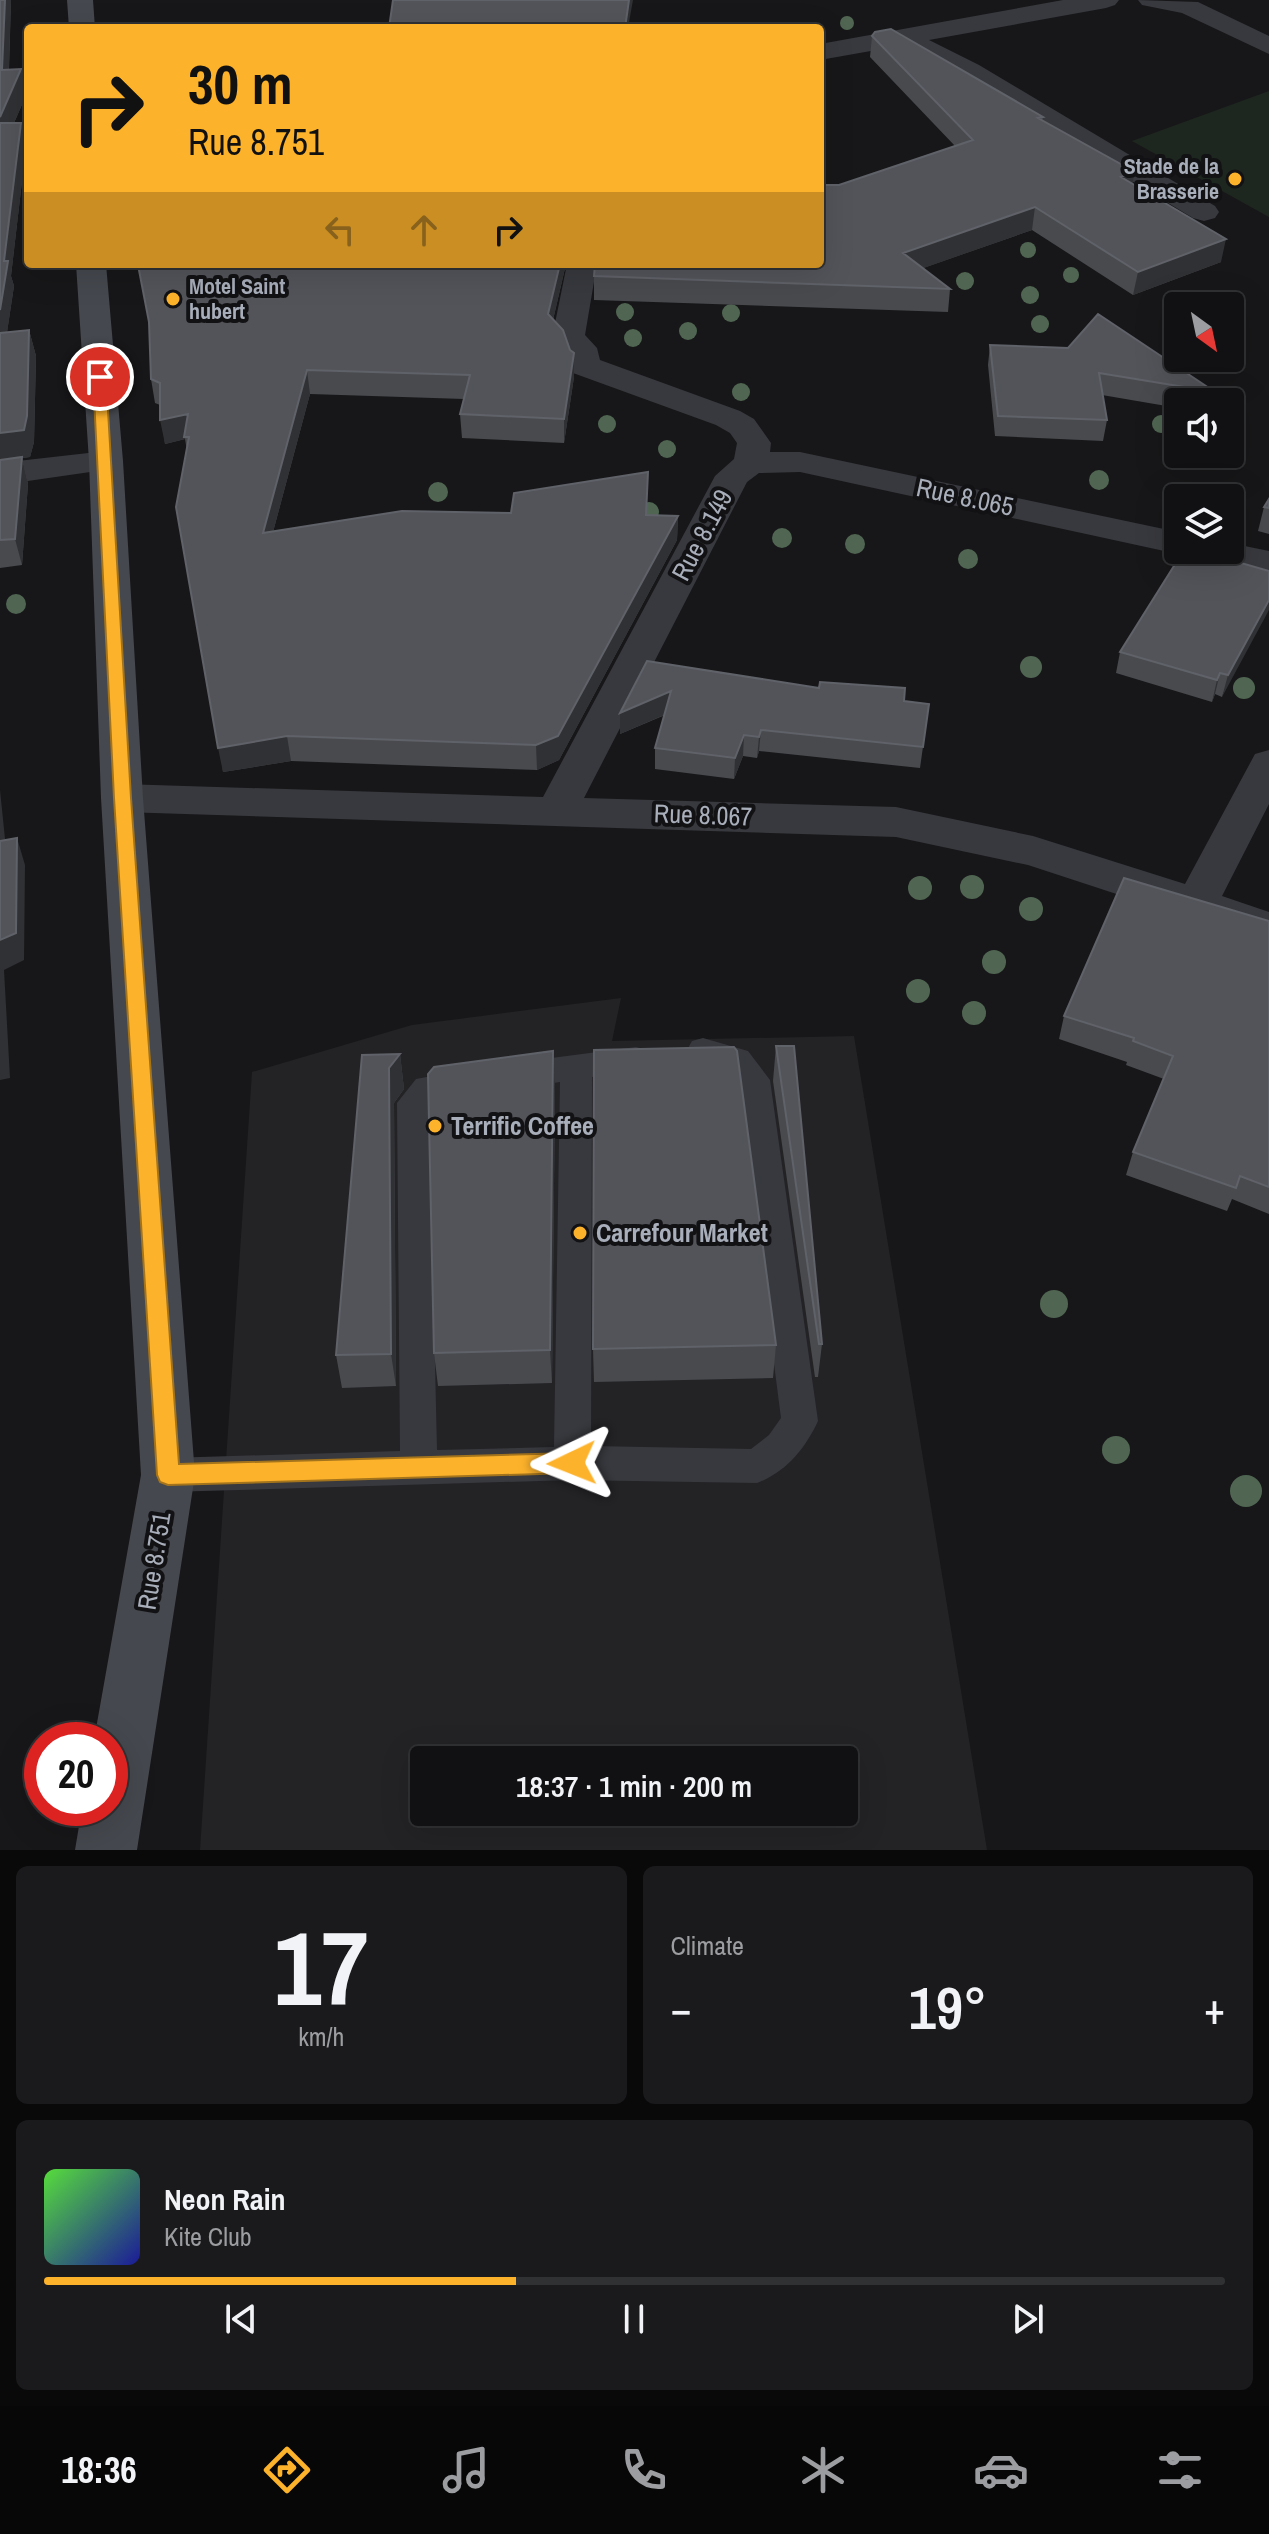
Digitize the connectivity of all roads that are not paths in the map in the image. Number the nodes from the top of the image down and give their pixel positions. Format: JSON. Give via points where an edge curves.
{"nodes":[{"id":1,"x":80,"y":0,"type":"edge"},
{"id":2,"x":1106,"y":0,"type":"edge"},
{"id":3,"x":1151,"y":0,"type":"edge"},
{"id":4,"x":82,"y":24,"type":"edge"},
{"id":5,"x":902,"y":37,"type":"junction"},
{"id":6,"x":1269,"y":46,"type":"edge"},
{"id":7,"x":824,"y":51,"type":"edge"},
{"id":8,"x":1204,"y":212,"type":"dead end"},
{"id":9,"x":91,"y":268,"type":"edge"},
{"id":10,"x":581,"y":268,"type":"edge"},
{"id":11,"x":106,"y":461,"type":"junction"},
{"id":12,"x":751,"y":463,"type":"junction"},
{"id":13,"x":0,"y":474,"type":"edge"},
{"id":14,"x":1164,"y":540,"type":"edge"},
{"id":15,"x":1244,"y":557,"type":"edge"},
{"id":16,"x":1269,"y":562,"type":"edge"},
{"id":17,"x":1269,"y":764,"type":"edge"},
{"id":18,"x":122,"y":798,"type":"junction"},
{"id":19,"x":557,"y":810,"type":"junction"},
{"id":20,"x":1197,"y":903,"type":"junction"},
{"id":21,"x":1269,"y":928,"type":"edge"},
{"id":22,"x":576,"y":1067,"type":"junction"},
{"id":23,"x":572,"y":1463,"type":"junction"},
{"id":24,"x":419,"y":1469,"type":"junction"},
{"id":25,"x":168,"y":1475,"type":"junction"},
{"id":26,"x":106,"y":1850,"type":"edge"}],
"edges":[{"from":1,"to":4,"type":"main road"},
{"from":2,"to":5,"type":"street"},
{"from":3,"to":6,"type":"street","via":[[1189,7]]},
{"from":5,"to":7,"type":"street"},
{"from":5,"to":8,"type":"street","via":[[969,71]]},
{"from":9,"to":11,"type":"main road","name":"Rue 8.751"},
{"from":10,"to":12,"type":"street","name":"Rue 8.149","via":[[568,338],[581,348],[585,366],[742,426],[754,443]]},
{"from":11,"to":13,"type":"street"},
{"from":11,"to":18,"type":"main road","name":"Rue 8.751"},
{"from":12,"to":14,"type":"street","name":"Rue 8.065","via":[[800,462]]},
{"from":12,"to":19,"type":"street","name":"Rue 8.149","via":[[733,476]]},
{"from":15,"to":16,"type":"street"},
{"from":17,"to":20,"type":"street"},
{"from":18,"to":19,"type":"street","name":"Rue 8.067"},
{"from":18,"to":25,"type":"main road","name":"Rue 8.751"},
{"from":19,"to":20,"type":"street","name":"Rue 8.067","via":[[896,822],[1033,851]]},
{"from":20,"to":21,"type":"street","name":"Rue 8.067"},
{"from":22,"to":23,"type":"lane"},
{"from":22,"to":23,"type":"lane","via":[[707,1050],[737,1060],[754,1080],[800,1421],[782,1447],[757,1466]]},
{"from":22,"to":24,"type":"lane","via":[[427,1088],[413,1103]]},
{"from":23,"to":24,"type":"lane"},
{"from":24,"to":25,"type":"lane"},
{"from":25,"to":26,"type":"main road","name":"Rue 8.751"}]}
